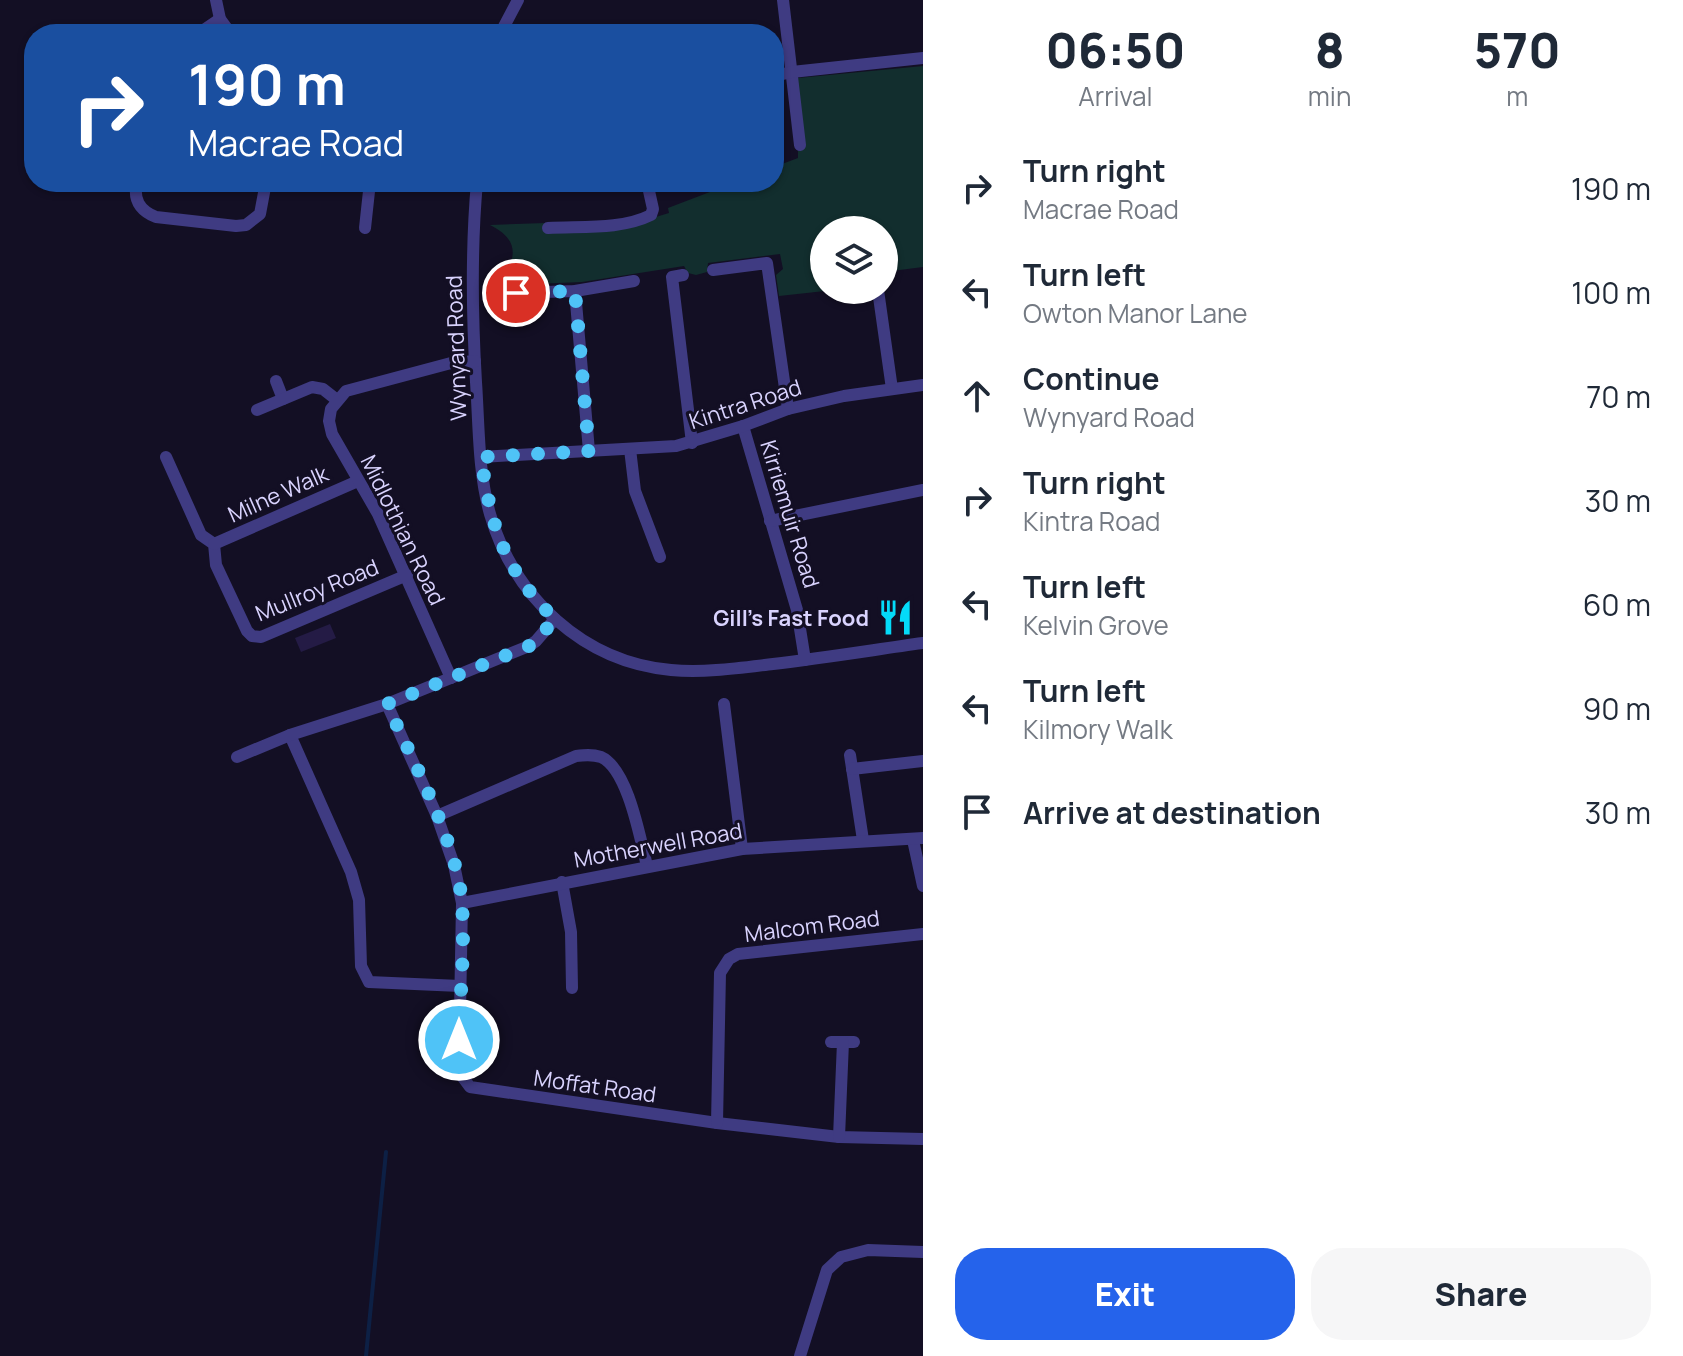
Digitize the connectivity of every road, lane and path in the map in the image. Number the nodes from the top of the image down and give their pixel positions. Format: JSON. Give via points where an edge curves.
{"nodes":[{"id":1,"x":216,"y":0,"type":"edge"},
{"id":2,"x":518,"y":0,"type":"edge"},
{"id":3,"x":783,"y":0,"type":"edge"},
{"id":4,"x":220,"y":19,"type":"junction"},
{"id":5,"x":213,"y":24,"type":"edge"},
{"id":6,"x":224,"y":24,"type":"edge"},
{"id":7,"x":505,"y":24,"type":"edge"},
{"id":8,"x":923,"y":58,"type":"edge"},
{"id":9,"x":792,"y":72,"type":"junction"},
{"id":10,"x":784,"y":74,"type":"edge"},
{"id":11,"x":800,"y":145,"type":"dead end"},
{"id":12,"x":135,"y":192,"type":"edge"},
{"id":13,"x":264,"y":192,"type":"edge"},
{"id":14,"x":369,"y":192,"type":"edge"},
{"id":15,"x":477,"y":192,"type":"edge"},
{"id":16,"x":649,"y":192,"type":"edge"},
{"id":17,"x":364,"y":228,"type":"dead end"},
{"id":18,"x":548,"y":228,"type":"dead end"},
{"id":19,"x":713,"y":270,"type":"dead end"},
{"id":20,"x":672,"y":277,"type":"dead end"},
{"id":21,"x":634,"y":281,"type":"dead end"},
{"id":22,"x":575,"y":291,"type":"junction"},
{"id":23,"x":516,"y":293,"type":"dead end"},
{"id":24,"x":880,"y":304,"type":"edge"},
{"id":25,"x":475,"y":361,"type":"junction"},
{"id":26,"x":276,"y":381,"type":"dead end"},
{"id":27,"x":923,"y":385,"type":"edge"},
{"id":28,"x":892,"y":389,"type":"junction"},
{"id":29,"x":283,"y":399,"type":"junction"},
{"id":30,"x":337,"y":400,"type":"junction"},
{"id":31,"x":788,"y":409,"type":"junction"},
{"id":32,"x":257,"y":410,"type":"dead end"},
{"id":33,"x":743,"y":426,"type":"junction"},
{"id":34,"x":692,"y":443,"type":"junction"},
{"id":35,"x":630,"y":449,"type":"junction"},
{"id":36,"x":589,"y":451,"type":"junction"},
{"id":37,"x":166,"y":457,"type":"dead end"},
{"id":38,"x":481,"y":457,"type":"junction"},
{"id":39,"x":358,"y":481,"type":"junction"},
{"id":40,"x":923,"y":490,"type":"edge"},
{"id":41,"x":770,"y":521,"type":"junction"},
{"id":42,"x":214,"y":544,"type":"junction"},
{"id":43,"x":660,"y":557,"type":"dead end"},
{"id":44,"x":407,"y":575,"type":"junction"},
{"id":45,"x":555,"y":619,"type":"junction"},
{"id":46,"x":923,"y":643,"type":"edge"},
{"id":47,"x":805,"y":660,"type":"junction"},
{"id":48,"x":451,"y":678,"type":"junction"},
{"id":49,"x":387,"y":704,"type":"junction"},
{"id":50,"x":724,"y":704,"type":"dead end"},
{"id":51,"x":290,"y":735,"type":"junction"},
{"id":52,"x":850,"y":755,"type":"dead end"},
{"id":53,"x":237,"y":757,"type":"dead end"},
{"id":54,"x":923,"y":761,"type":"edge"},
{"id":55,"x":852,"y":769,"type":"junction"},
{"id":56,"x":437,"y":816,"type":"junction"},
{"id":57,"x":918,"y":839,"type":"edge"},
{"id":58,"x":863,"y":840,"type":"junction"},
{"id":59,"x":742,"y":849,"type":"junction"},
{"id":60,"x":647,"y":866,"type":"junction"},
{"id":61,"x":562,"y":882,"type":"junction"},
{"id":62,"x":923,"y":886,"type":"edge"},
{"id":63,"x":462,"y":903,"type":"junction"},
{"id":64,"x":923,"y":934,"type":"edge"},
{"id":65,"x":460,"y":986,"type":"junction"},
{"id":66,"x":572,"y":988,"type":"dead end"},
{"id":67,"x":843,"y":1042,"type":"dead end"},
{"id":68,"x":717,"y":1123,"type":"junction"},
{"id":69,"x":839,"y":1137,"type":"junction"},
{"id":70,"x":923,"y":1139,"type":"edge"},
{"id":71,"x":923,"y":1252,"type":"edge"},
{"id":72,"x":800,"y":1356,"type":"edge"}],
"edges":[{"from":1,"to":4,"type":"street"},
{"from":2,"to":7,"type":"street"},
{"from":3,"to":9,"type":"street"},
{"from":4,"to":5,"type":"street"},
{"from":4,"to":6,"type":"street"},
{"from":8,"to":9,"type":"street"},
{"from":9,"to":10,"type":"street"},
{"from":9,"to":11,"type":"street","via":[[803,116]]},
{"from":12,"to":13,"type":"street","via":[[145,212],[156,217],[236,226],[260,214]]},
{"from":14,"to":17,"type":"street"},
{"from":15,"to":25,"type":"street","name":"Wynyard Road"},
{"from":16,"to":18,"type":"street","via":[[651,215],[579,231]]},
{"from":19,"to":31,"type":"street","via":[[770,262]]},
{"from":20,"to":34,"type":"street"},
{"from":21,"to":22,"type":"street"},
{"from":22,"to":23,"type":"street"},
{"from":22,"to":36,"type":"street"},
{"from":24,"to":28,"type":"street"},
{"from":25,"to":30,"type":"street","via":[[358,386]]},
{"from":25,"to":38,"type":"street","name":"Wynyard Road"},
{"from":26,"to":29,"type":"street"},
{"from":27,"to":28,"type":"street","name":"Kintra Road"},
{"from":28,"to":31,"type":"street","name":"Kintra Road"},
{"from":29,"to":30,"type":"street","via":[[317,387]]},
{"from":29,"to":32,"type":"street"},
{"from":30,"to":39,"type":"street","name":"Midlothian Road","via":[[331,409],[332,434]]},
{"from":31,"to":33,"type":"street","name":"Kintra Road"},
{"from":33,"to":34,"type":"street","name":"Kintra Road"},
{"from":33,"to":41,"type":"street","name":"Kirriemuir Road"},
{"from":34,"to":35,"type":"street","name":"Kintra Road"},
{"from":35,"to":36,"type":"street","name":"Kintra Road"},
{"from":35,"to":43,"type":"street","via":[[635,491]]},
{"from":36,"to":38,"type":"street","name":"Kintra Road"},
{"from":37,"to":42,"type":"street","name":"Mullroy Road","via":[[201,535]]},
{"from":38,"to":45,"type":"street","name":"Wynyard Road","via":[[489,511],[511,565]]},
{"from":39,"to":42,"type":"street","name":"Milne Walk"},
{"from":39,"to":44,"type":"street","name":"Midlothian Road"},
{"from":40,"to":41,"type":"street"},
{"from":41,"to":47,"type":"street","name":"Kirriemuir Road","via":[[797,610]]},
{"from":42,"to":44,"type":"street","name":"Mullroy Road","via":[[216,565],[252,636],[261,637]]},
{"from":44,"to":48,"type":"street","name":"Midlothian Road"},
{"from":45,"to":47,"type":"street","name":"Wynyard Road","via":[[619,659],[656,668],[701,672]]},
{"from":45,"to":48,"type":"street","via":[[529,646]]},
{"from":46,"to":47,"type":"street","name":"Wynyard Road"},
{"from":48,"to":49,"type":"street"},
{"from":49,"to":51,"type":"street"},
{"from":49,"to":56,"type":"street","name":"Moffat Road"},
{"from":50,"to":59,"type":"street"},
{"from":51,"to":53,"type":"street"},
{"from":51,"to":65,"type":"street","via":[[351,872],[359,900],[361,966],[369,982]]},
{"from":52,"to":55,"type":"street"},
{"from":54,"to":55,"type":"street"},
{"from":55,"to":58,"type":"street"},
{"from":56,"to":60,"type":"street","via":[[590,754],[610,763],[621,779]]},
{"from":56,"to":63,"type":"street","name":"Moffat Road"},
{"from":57,"to":58,"type":"street","name":"Motherwell Road"},
{"from":57,"to":62,"type":"street"},
{"from":58,"to":59,"type":"street","name":"Motherwell Road"},
{"from":59,"to":60,"type":"street","name":"Motherwell Road"},
{"from":60,"to":61,"type":"street","name":"Motherwell Road"},
{"from":61,"to":63,"type":"street","name":"Motherwell Road"},
{"from":61,"to":66,"type":"street","via":[[571,932]]},
{"from":63,"to":65,"type":"street","name":"Moffat Road"},
{"from":64,"to":68,"type":"street","name":"Malcom Road","via":[[729,959],[720,973]]},
{"from":65,"to":68,"type":"street","name":"Moffat Road","via":[[459,1067],[470,1087]]},
{"from":67,"to":69,"type":"street"},
{"from":68,"to":69,"type":"street","name":"Moffat Road"},
{"from":69,"to":70,"type":"street","name":"Moffat Road"},
{"from":71,"to":72,"type":"street","via":[[868,1250],[841,1257],[827,1270]]}]}
